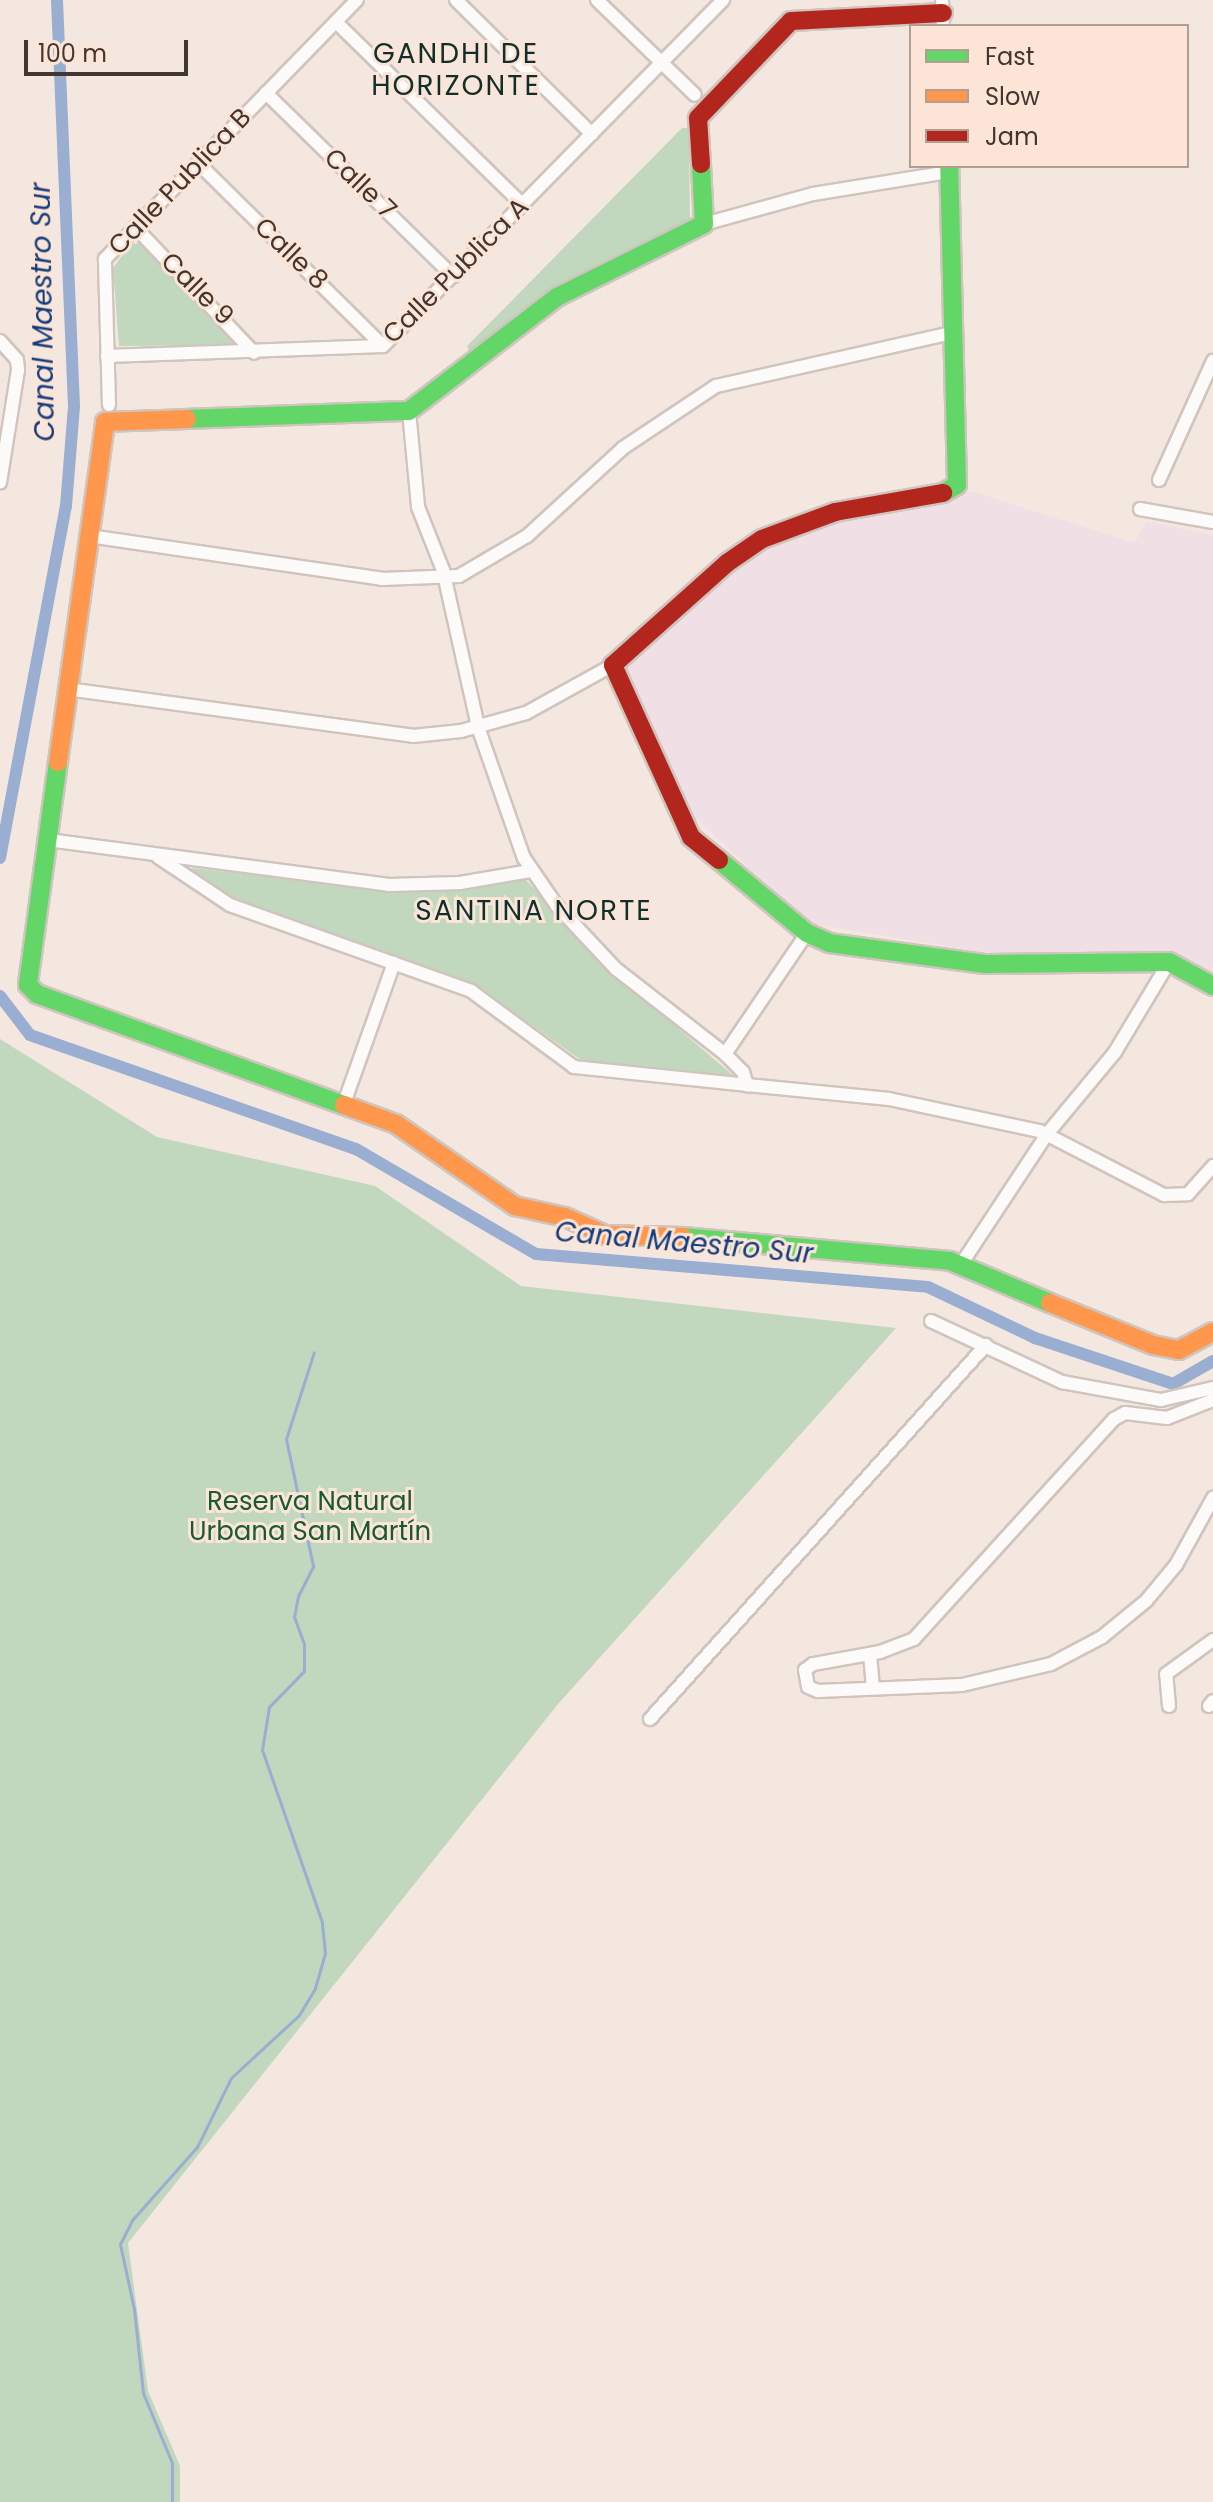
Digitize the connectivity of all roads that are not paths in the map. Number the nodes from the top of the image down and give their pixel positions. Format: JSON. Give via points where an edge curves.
{"nodes":[{"id":1,"x":357,"y":0,"type":"edge"},
{"id":2,"x":456,"y":0,"type":"edge"},
{"id":3,"x":597,"y":0,"type":"edge"},
{"id":4,"x":723,"y":0,"type":"edge"},
{"id":5,"x":943,"y":13,"type":"edge"},
{"id":6,"x":336,"y":22,"type":"junction"},
{"id":7,"x":662,"y":63,"type":"junction"},
{"id":8,"x":266,"y":93,"type":"junction"},
{"id":9,"x":695,"y":95,"type":"dead end"},
{"id":10,"x":592,"y":134,"type":"junction"},
{"id":11,"x":198,"y":163,"type":"junction"},
{"id":12,"x":949,"y":169,"type":"edge"},
{"id":13,"x":523,"y":205,"type":"junction"},
{"id":14,"x":704,"y":224,"type":"junction"},
{"id":15,"x":135,"y":227,"type":"junction"},
{"id":16,"x":453,"y":276,"type":"junction"},
{"id":17,"x":955,"y":332,"type":"junction"},
{"id":18,"x":0,"y":341,"type":"edge"},
{"id":19,"x":383,"y":346,"type":"junction"},
{"id":20,"x":254,"y":353,"type":"junction"},
{"id":21,"x":107,"y":356,"type":"junction"},
{"id":22,"x":1213,"y":361,"type":"edge"},
{"id":23,"x":109,"y":405,"type":"dead end"},
{"id":24,"x":409,"y":411,"type":"junction"},
{"id":25,"x":1159,"y":480,"type":"dead end"},
{"id":26,"x":0,"y":483,"type":"edge"},
{"id":27,"x":1140,"y":509,"type":"dead end"},
{"id":28,"x":1213,"y":522,"type":"edge"},
{"id":29,"x":89,"y":536,"type":"junction"},
{"id":30,"x":446,"y":579,"type":"junction"},
{"id":31,"x":613,"y":665,"type":"junction"},
{"id":32,"x":67,"y":689,"type":"junction"},
{"id":33,"x":478,"y":727,"type":"junction"},
{"id":34,"x":48,"y":840,"type":"junction"},
{"id":35,"x":158,"y":857,"type":"junction"},
{"id":36,"x":530,"y":871,"type":"junction"},
{"id":37,"x":807,"y":933,"type":"junction"},
{"id":38,"x":1169,"y":962,"type":"junction"},
{"id":39,"x":394,"y":963,"type":"junction"},
{"id":40,"x":1213,"y":986,"type":"edge"},
{"id":41,"x":725,"y":1054,"type":"junction"},
{"id":42,"x":747,"y":1085,"type":"junction"},
{"id":43,"x":343,"y":1106,"type":"junction"},
{"id":44,"x":1047,"y":1134,"type":"junction"},
{"id":45,"x":1213,"y":1166,"type":"edge"},
{"id":46,"x":962,"y":1263,"type":"junction"},
{"id":47,"x":931,"y":1321,"type":"dead end"},
{"id":48,"x":1213,"y":1332,"type":"edge"},
{"id":49,"x":986,"y":1345,"type":"junction"},
{"id":50,"x":1213,"y":1388,"type":"edge"},
{"id":51,"x":1213,"y":1400,"type":"edge"},
{"id":52,"x":1213,"y":1498,"type":"edge"},
{"id":53,"x":1213,"y":1640,"type":"edge"},
{"id":54,"x":870,"y":1654,"type":"junction"},
{"id":55,"x":873,"y":1686,"type":"junction"},
{"id":56,"x":1169,"y":1706,"type":"dead end"},
{"id":57,"x":650,"y":1719,"type":"dead end"}],
"edges":[{"from":1,"to":6,"type":"street","name":"Calle Publica B"},
{"from":2,"to":10,"type":"street"},
{"from":3,"to":7,"type":"street"},
{"from":4,"to":7,"type":"street","name":"Calle Publica A"},
{"from":5,"to":14,"type":"street","via":[[791,21],[696,122]]},
{"from":6,"to":8,"type":"street","name":"Calle Publica B"},
{"from":6,"to":13,"type":"street"},
{"from":7,"to":9,"type":"street"},
{"from":7,"to":10,"type":"street","name":"Calle Publica A"},
{"from":8,"to":11,"type":"street","name":"Calle Publica B"},
{"from":8,"to":16,"type":"street","name":"Calle 7"},
{"from":10,"to":13,"type":"street","name":"Calle Publica A"},
{"from":11,"to":15,"type":"street","name":"Calle Publica B"},
{"from":11,"to":19,"type":"street","name":"Calle 8"},
{"from":12,"to":14,"type":"street","via":[[813,194]]},
{"from":12,"to":17,"type":"street"},
{"from":13,"to":16,"type":"street","name":"Calle Publica A"},
{"from":14,"to":24,"type":"street","via":[[557,297],[476,354]]},
{"from":15,"to":20,"type":"street","name":"Calle 9"},
{"from":15,"to":21,"type":"street","name":"Calle Publica B","via":[[104,263]]},
{"from":16,"to":19,"type":"street","name":"Calle Publica A"},
{"from":17,"to":30,"type":"street","via":[[716,386],[623,448],[518,542],[475,570]]},
{"from":17,"to":31,"type":"street","via":[[961,475],[954,489],[835,512],[762,539],[727,563]]},
{"from":18,"to":26,"type":"street","via":[[17,360],[18,370]]},
{"from":19,"to":20,"type":"street","name":"Calle Publica A"},
{"from":20,"to":21,"type":"street","name":"Calle Publica A"},
{"from":21,"to":23,"type":"street","name":"Calle Publica B"},
{"from":22,"to":25,"type":"street"},
{"from":24,"to":29,"type":"street","via":[[108,420],[103,425]]},
{"from":24,"to":30,"type":"street","via":[[418,507]]},
{"from":27,"to":28,"type":"street"},
{"from":29,"to":30,"type":"street","via":[[382,579]]},
{"from":29,"to":32,"type":"street"},
{"from":30,"to":33,"type":"street"},
{"from":31,"to":33,"type":"street","via":[[548,705]]},
{"from":31,"to":37,"type":"street","via":[[691,837]]},
{"from":32,"to":33,"type":"street","via":[[394,735]]},
{"from":32,"to":34,"type":"street"},
{"from":33,"to":36,"type":"street"},
{"from":34,"to":35,"type":"street"},
{"from":34,"to":43,"type":"street","via":[[27,978],[31,990]]},
{"from":35,"to":36,"type":"street","via":[[389,885],[451,884]]},
{"from":35,"to":39,"type":"street","via":[[230,905]]},
{"from":36,"to":41,"type":"street","via":[[616,969]]},
{"from":37,"to":38,"type":"street","via":[[829,943],[985,964]]},
{"from":37,"to":41,"type":"street"},
{"from":38,"to":40,"type":"street"},
{"from":38,"to":44,"type":"street","via":[[1115,1052]]},
{"from":39,"to":42,"type":"street","via":[[480,996],[578,1069]]},
{"from":39,"to":43,"type":"street"},
{"from":41,"to":42,"type":"street","via":[[743,1072]]},
{"from":42,"to":44,"type":"street","via":[[889,1099]]},
{"from":43,"to":46,"type":"street","via":[[402,1127],[523,1210],[565,1217],[610,1236],[736,1239]]},
{"from":44,"to":45,"type":"street","via":[[1164,1195],[1188,1194]]},
{"from":44,"to":46,"type":"street"},
{"from":46,"to":48,"type":"street","via":[[1153,1345],[1179,1350]]},
{"from":47,"to":49,"type":"street"},
{"from":49,"to":50,"type":"street","via":[[1042,1374],[1105,1391],[1175,1400]]},
{"from":49,"to":57,"type":"street"},
{"from":51,"to":54,"type":"street","via":[[1167,1418],[1125,1413],[1114,1419],[925,1629],[906,1644]]},
{"from":52,"to":55,"type":"street","via":[[1176,1565],[1146,1601],[1081,1650],[1027,1673],[983,1683]]},
{"from":53,"to":56,"type":"street","via":[[1166,1674]]},
{"from":54,"to":55,"type":"street"},
{"from":54,"to":55,"type":"street","via":[[813,1664],[805,1676],[808,1687],[818,1691]]}]}
